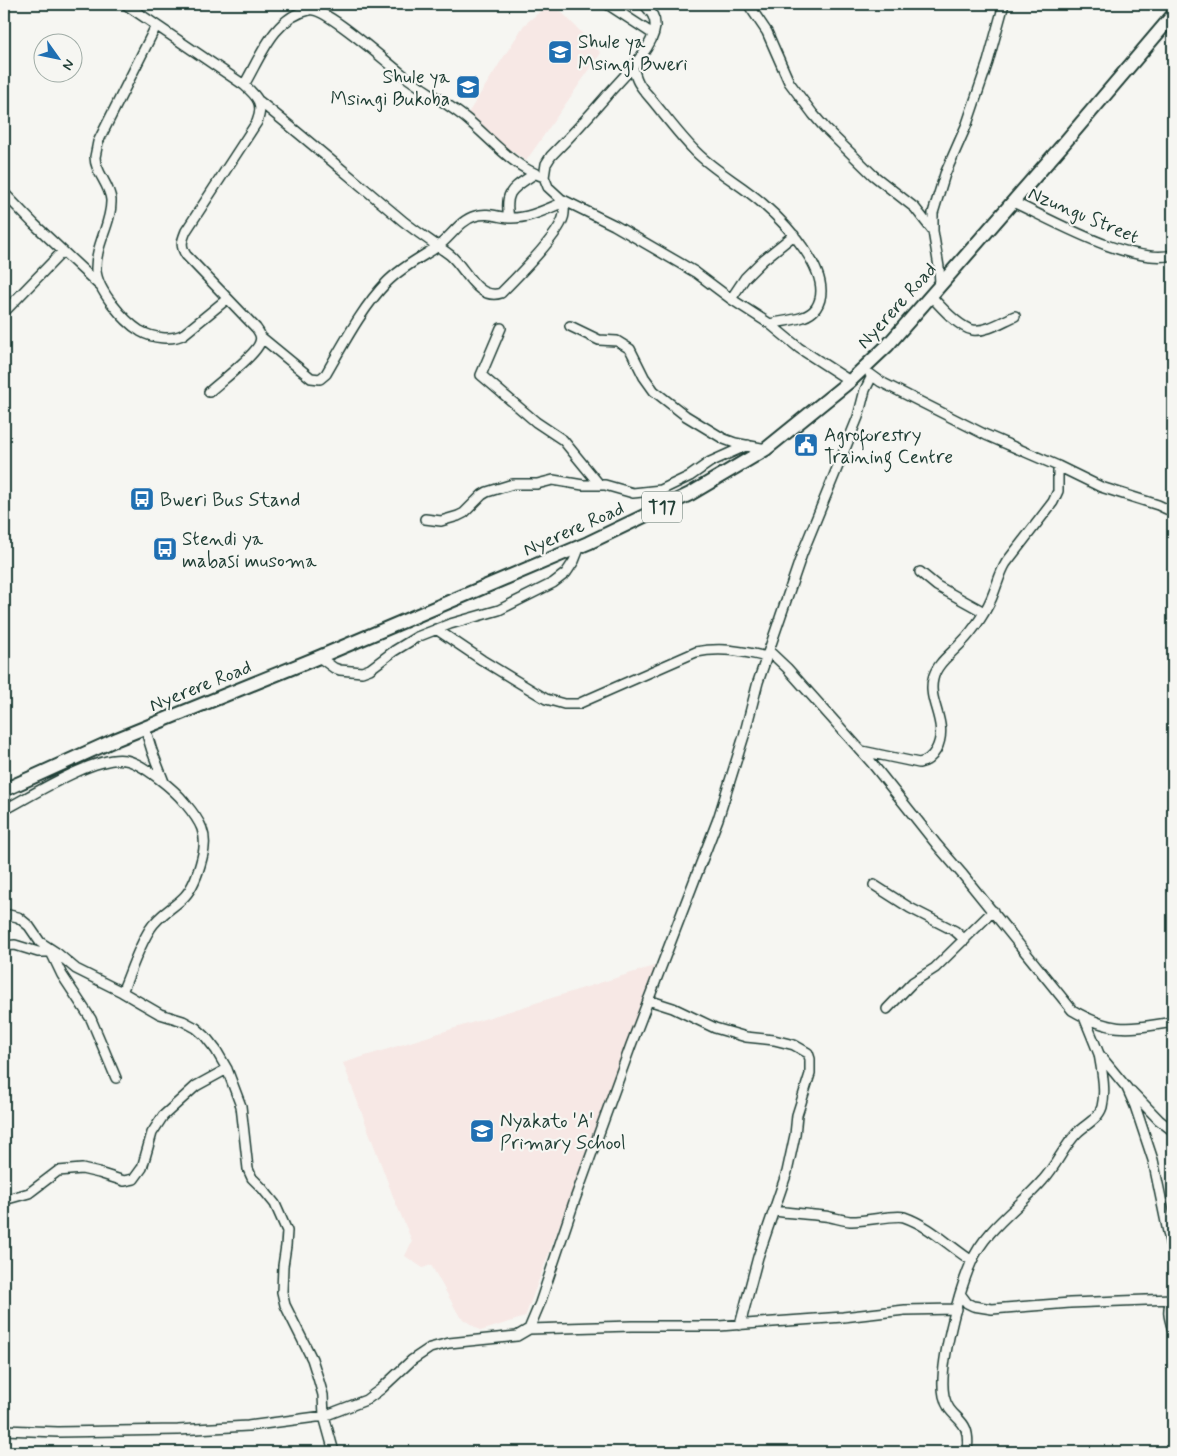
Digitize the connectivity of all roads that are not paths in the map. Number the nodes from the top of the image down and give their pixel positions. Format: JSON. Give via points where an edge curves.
{"nodes":[{"id":1,"x":125,"y":4,"type":"edge"},
{"id":2,"x":607,"y":4,"type":"edge"},
{"id":3,"x":748,"y":4,"type":"edge"},
{"id":4,"x":1004,"y":4,"type":"edge"},
{"id":5,"x":313,"y":6,"type":"edge"},
{"id":6,"x":647,"y":6,"type":"edge"},
{"id":7,"x":1173,"y":15,"type":"edge"},
{"id":8,"x":156,"y":26,"type":"junction"},
{"id":9,"x":653,"y":34,"type":"junction"},
{"id":10,"x":632,"y":68,"type":"junction"},
{"id":11,"x":244,"y":85,"type":"junction"},
{"id":12,"x":259,"y":101,"type":"junction"},
{"id":13,"x":534,"y":174,"type":"junction"},
{"id":14,"x":544,"y":176,"type":"junction"},
{"id":15,"x":4,"y":193,"type":"edge"},
{"id":16,"x":564,"y":202,"type":"junction"},
{"id":17,"x":1013,"y":202,"type":"junction"},
{"id":18,"x":574,"y":207,"type":"junction"},
{"id":19,"x":509,"y":218,"type":"junction"},
{"id":20,"x":934,"y":232,"type":"junction"},
{"id":21,"x":794,"y":235,"type":"junction"},
{"id":22,"x":438,"y":246,"type":"junction"},
{"id":23,"x":63,"y":251,"type":"junction"},
{"id":24,"x":1173,"y":256,"type":"edge"},
{"id":25,"x":940,"y":284,"type":"junction"},
{"id":26,"x":100,"y":286,"type":"junction"},
{"id":27,"x":930,"y":295,"type":"junction"},
{"id":28,"x":227,"y":299,"type":"junction"},
{"id":29,"x":731,"y":299,"type":"junction"},
{"id":30,"x":4,"y":312,"type":"edge"},
{"id":31,"x":1015,"y":316,"type":"dead end"},
{"id":32,"x":770,"y":324,"type":"junction"},
{"id":33,"x":570,"y":326,"type":"dead end"},
{"id":34,"x":501,"y":328,"type":"dead end"},
{"id":35,"x":261,"y":337,"type":"junction"},
{"id":36,"x":868,"y":372,"type":"junction"},
{"id":37,"x":850,"y":382,"type":"junction"},
{"id":38,"x":209,"y":392,"type":"dead end"},
{"id":39,"x":748,"y":445,"type":"junction"},
{"id":40,"x":766,"y":448,"type":"junction"},
{"id":41,"x":1058,"y":466,"type":"junction"},
{"id":42,"x":599,"y":484,"type":"junction"},
{"id":43,"x":1173,"y":512,"type":"edge"},
{"id":44,"x":425,"y":519,"type":"dead end"},
{"id":45,"x":580,"y":546,"type":"junction"},
{"id":46,"x":920,"y":572,"type":"dead end"},
{"id":47,"x":984,"y":612,"type":"junction"},
{"id":48,"x":436,"y":629,"type":"junction"},
{"id":49,"x":768,"y":654,"type":"junction"},
{"id":50,"x":319,"y":657,"type":"junction"},
{"id":51,"x":145,"y":728,"type":"junction"},
{"id":52,"x":861,"y":751,"type":"junction"},
{"id":53,"x":164,"y":783,"type":"junction"},
{"id":54,"x":4,"y":790,"type":"edge"},
{"id":55,"x":4,"y":810,"type":"edge"},
{"id":56,"x":874,"y":884,"type":"dead end"},
{"id":57,"x":993,"y":911,"type":"junction"},
{"id":58,"x":4,"y":914,"type":"edge"},
{"id":59,"x":965,"y":940,"type":"junction"},
{"id":60,"x":4,"y":946,"type":"edge"},
{"id":61,"x":50,"y":950,"type":"junction"},
{"id":62,"x":122,"y":992,"type":"junction"},
{"id":63,"x":648,"y":1000,"type":"junction"},
{"id":64,"x":887,"y":1008,"type":"dead end"},
{"id":65,"x":1084,"y":1017,"type":"junction"},
{"id":66,"x":1173,"y":1022,"type":"edge"},
{"id":67,"x":1100,"y":1054,"type":"junction"},
{"id":68,"x":227,"y":1069,"type":"junction"},
{"id":69,"x":116,"y":1078,"type":"dead end"},
{"id":70,"x":1127,"y":1088,"type":"junction"},
{"id":71,"x":1173,"y":1130,"type":"edge"},
{"id":72,"x":4,"y":1200,"type":"edge"},
{"id":73,"x":774,"y":1211,"type":"junction"},
{"id":74,"x":1173,"y":1256,"type":"edge"},
{"id":75,"x":972,"y":1261,"type":"junction"},
{"id":76,"x":961,"y":1295,"type":"junction"},
{"id":77,"x":1172,"y":1298,"type":"edge"},
{"id":78,"x":957,"y":1309,"type":"junction"},
{"id":79,"x":740,"y":1325,"type":"junction"},
{"id":80,"x":529,"y":1329,"type":"junction"},
{"id":81,"x":1173,"y":1330,"type":"edge"},
{"id":82,"x":324,"y":1416,"type":"junction"},
{"id":83,"x":4,"y":1430,"type":"edge"},
{"id":84,"x":334,"y":1452,"type":"edge"},
{"id":85,"x":967,"y":1452,"type":"edge"},
{"id":86,"x":1016,"y":1452,"type":"edge"},
{"id":87,"x":1025,"y":1452,"type":"edge"}],
"edges":[{"from":1,"to":8,"type":"street"},
{"from":2,"to":9,"type":"street"},
{"from":3,"to":20,"type":"street","via":[[767,32],[789,82],[813,114],[873,175],[915,208]]},
{"from":4,"to":20,"type":"street","via":[[967,124],[936,199]]},
{"from":5,"to":11,"type":"street","via":[[276,31]]},
{"from":5,"to":13,"type":"street","via":[[436,96]]},
{"from":6,"to":9,"type":"street","via":[[653,15]]},
{"from":7,"to":17,"type":"main road","name":"Nyerere Road","number":"T17"},
{"from":8,"to":11,"type":"street"},
{"from":8,"to":26,"type":"street","via":[[98,142],[95,158],[111,198],[96,258]]},
{"from":9,"to":10,"type":"street"},
{"from":10,"to":14,"type":"street","via":[[551,156]]},
{"from":10,"to":21,"type":"street","via":[[640,85],[697,153],[762,203]]},
{"from":11,"to":12,"type":"street"},
{"from":12,"to":22,"type":"street"},
{"from":12,"to":28,"type":"street","via":[[257,122],[182,240],[181,247],[186,255]]},
{"from":13,"to":14,"type":"street"},
{"from":13,"to":19,"type":"street","via":[[509,194],[506,203]]},
{"from":14,"to":18,"type":"street","via":[[548,187]]},
{"from":15,"to":23,"type":"street"},
{"from":16,"to":18,"type":"street"},
{"from":16,"to":19,"type":"street","via":[[526,216]]},
{"from":16,"to":22,"type":"street","via":[[564,217],[559,227],[501,293],[488,294],[477,287],[458,262]]},
{"from":17,"to":24,"type":"street","name":"Nzungu Street","via":[[1135,255]]},
{"from":17,"to":25,"type":"main road","name":"Nyerere Road","number":"T17"},
{"from":18,"to":29,"type":"street","via":[[645,242]]},
{"from":19,"to":22,"type":"street","via":[[484,214],[473,216]]},
{"from":20,"to":25,"type":"street"},
{"from":21,"to":29,"type":"street","via":[[745,278]]},
{"from":21,"to":32,"type":"street","via":[[818,275],[820,298],[815,309],[807,315]]},
{"from":22,"to":35,"type":"street","via":[[405,266],[387,282],[320,379],[311,378]]},
{"from":23,"to":26,"type":"street"},
{"from":23,"to":30,"type":"street"},
{"from":25,"to":27,"type":"main road","name":"Nyerere Road","number":"T17"},
{"from":26,"to":28,"type":"street","via":[[131,323],[141,331],[164,338],[177,338],[184,334]]},
{"from":27,"to":31,"type":"street","via":[[969,329],[984,329]]},
{"from":27,"to":36,"type":"main road","name":"Nyerere Road","number":"T17"},
{"from":28,"to":35,"type":"street"},
{"from":29,"to":32,"type":"street"},
{"from":32,"to":37,"type":"street"},
{"from":33,"to":39,"type":"street","via":[[599,340],[617,341],[624,345],[634,353],[644,377],[662,399],[724,439]]},
{"from":34,"to":42,"type":"street","via":[[481,375],[536,422],[563,440]]},
{"from":35,"to":38,"type":"street","via":[[260,344],[251,354]]},
{"from":36,"to":37,"type":"main road","name":"Nyerere Road","number":"T17"},
{"from":36,"to":41,"type":"street","via":[[881,382],[986,435]]},
{"from":36,"to":49,"type":"street","via":[[858,417],[802,554]]},
{"from":37,"to":40,"type":"main road","name":"Nyerere Road","number":"T17"},
{"from":39,"to":40,"type":"street"},
{"from":39,"to":42,"type":"street","via":[[661,490],[633,493]]},
{"from":40,"to":45,"type":"main road","name":"Nyerere Road","number":"T17","via":[[690,494]]},
{"from":41,"to":43,"type":"street","via":[[1101,487]]},
{"from":41,"to":47,"type":"street","via":[[1058,491],[1053,502],[1006,563]]},
{"from":42,"to":44,"type":"street","via":[[578,485],[553,480],[513,484],[482,495],[458,516],[441,521]]},
{"from":45,"to":48,"type":"street","via":[[566,573],[554,583],[499,610]]},
{"from":45,"to":50,"type":"main road","name":"Nyerere Road","number":"T17"},
{"from":46,"to":47,"type":"street","via":[[937,586]]},
{"from":47,"to":52,"type":"street","via":[[933,677],[932,691],[941,728],[933,754],[919,763]]},
{"from":48,"to":49,"type":"street","via":[[537,694],[564,704],[578,704],[696,652],[728,649]]},
{"from":48,"to":50,"type":"street","via":[[417,637],[362,672],[334,668]]},
{"from":49,"to":52,"type":"street","via":[[787,668]]},
{"from":49,"to":63,"type":"street","via":[[718,819]]},
{"from":50,"to":51,"type":"main road","name":"Nyerere Road","number":"T17"},
{"from":51,"to":53,"type":"street"},
{"from":51,"to":54,"type":"main road","name":"Nyerere Road","number":"T17"},
{"from":52,"to":57,"type":"street"},
{"from":53,"to":55,"type":"street","via":[[125,760],[105,760],[77,771]]},
{"from":53,"to":62,"type":"street","via":[[194,814],[206,843],[190,888],[150,929]]},
{"from":56,"to":59,"type":"street"},
{"from":57,"to":59,"type":"street"},
{"from":57,"to":65,"type":"street","via":[[1072,1010]]},
{"from":58,"to":61,"type":"street","via":[[18,917]]},
{"from":59,"to":64,"type":"street","via":[[935,968],[913,982]]},
{"from":60,"to":61,"type":"street","via":[[15,945],[38,952]]},
{"from":61,"to":62,"type":"street","via":[[76,969]]},
{"from":61,"to":69,"type":"street","via":[[91,1019]]},
{"from":62,"to":68,"type":"street","via":[[160,1014],[196,1028],[216,1050]]},
{"from":63,"to":73,"type":"street","via":[[715,1028],[746,1037],[781,1041],[808,1053],[810,1074],[797,1115],[787,1172]]},
{"from":63,"to":80,"type":"street"},
{"from":65,"to":66,"type":"street","via":[[1111,1027],[1129,1029]]},
{"from":65,"to":67,"type":"street"},
{"from":67,"to":70,"type":"street"},
{"from":67,"to":75,"type":"street","via":[[1103,1097],[1098,1114],[1076,1134],[1042,1182],[1009,1213],[981,1245]]},
{"from":68,"to":72,"type":"street","via":[[196,1086],[163,1116],[152,1133],[142,1168],[134,1179],[124,1182],[82,1169],[58,1171],[29,1193]]},
{"from":68,"to":82,"type":"street","via":[[241,1106],[248,1169],[275,1204],[287,1231],[282,1292],[285,1305],[312,1359],[323,1395]]},
{"from":70,"to":71,"type":"street"},
{"from":70,"to":74,"type":"street","via":[[1153,1160]]},
{"from":73,"to":75,"type":"street","via":[[849,1221],[904,1217],[933,1231]]},
{"from":73,"to":79,"type":"street"},
{"from":75,"to":76,"type":"street"},
{"from":76,"to":77,"type":"street","via":[[973,1306],[992,1309]]},
{"from":76,"to":78,"type":"street"},
{"from":77,"to":81,"type":"street","via":[[1168,1315]]},
{"from":78,"to":79,"type":"street","via":[[905,1310]]},
{"from":78,"to":85,"type":"street","via":[[944,1365],[944,1396],[968,1431]]},
{"from":79,"to":80,"type":"street"},
{"from":80,"to":82,"type":"street","via":[[517,1336],[430,1348],[366,1400]]},
{"from":82,"to":83,"type":"street","via":[[248,1426],[169,1430]]},
{"from":82,"to":84,"type":"street"},
{"from":86,"to":87,"type":"street"}]}
